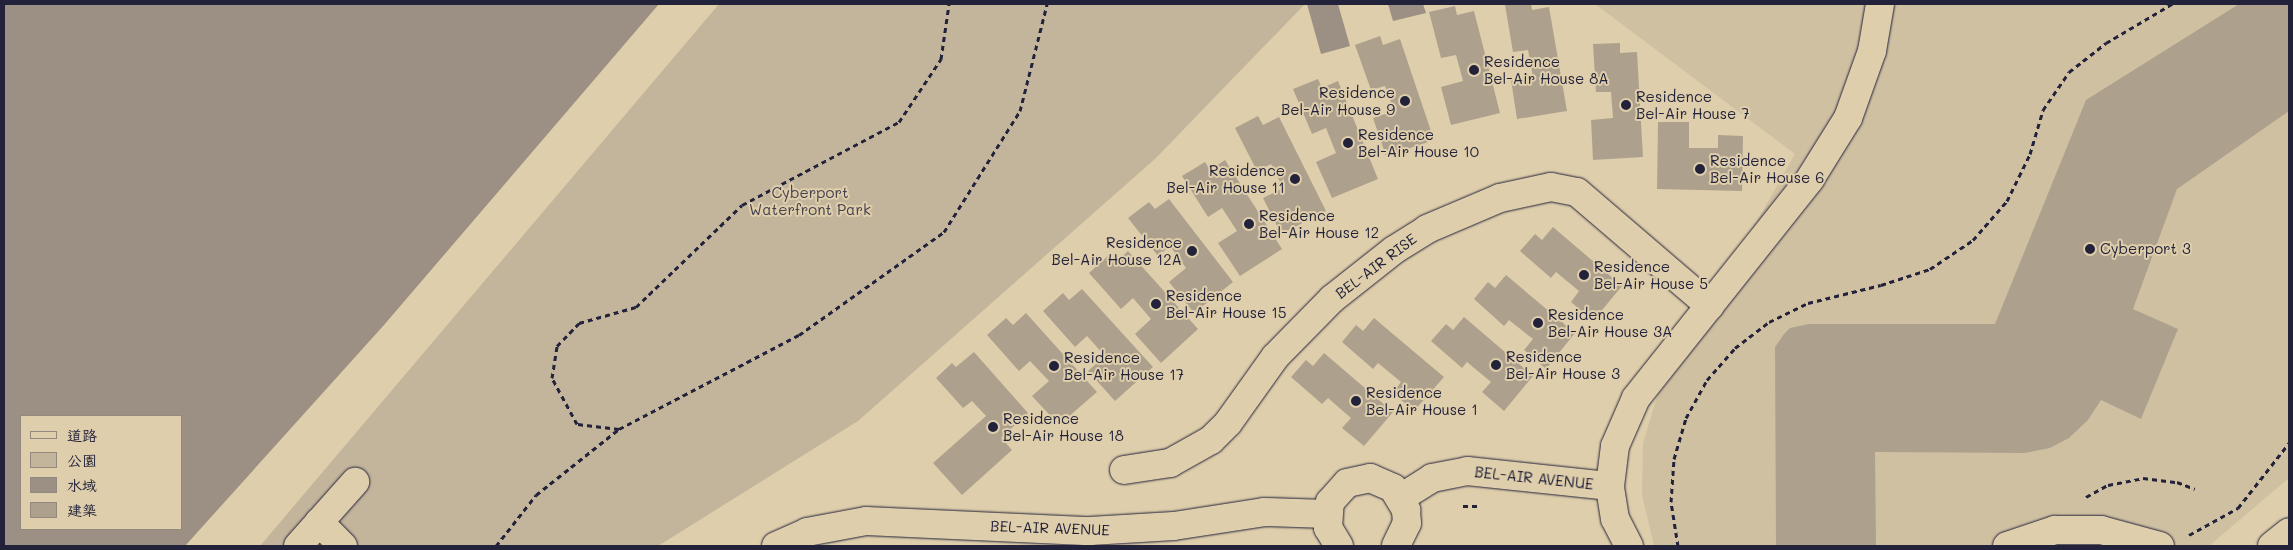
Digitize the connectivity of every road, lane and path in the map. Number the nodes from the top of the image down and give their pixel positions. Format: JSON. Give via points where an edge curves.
{"nodes":[{"id":1,"x":949,"y":4,"type":"edge"},
{"id":2,"x":1047,"y":4,"type":"edge"},
{"id":3,"x":1880,"y":4,"type":"edge"},
{"id":4,"x":2172,"y":4,"type":"edge"},
{"id":5,"x":1710,"y":306,"type":"junction"},
{"id":6,"x":619,"y":429,"type":"junction"},
{"id":7,"x":2289,"y":443,"type":"edge"},
{"id":8,"x":1124,"y":470,"type":"dead end"},
{"id":9,"x":355,"y":482,"type":"dead end"},
{"id":10,"x":1610,"y":486,"type":"junction"},
{"id":11,"x":2195,"y":488,"type":"dead end"},
{"id":12,"x":1402,"y":497,"type":"junction"},
{"id":13,"x":1327,"y":514,"type":"junction"},
{"id":14,"x":320,"y":522,"type":"junction"},
{"id":15,"x":2055,"y":530,"type":"junction"},
{"id":16,"x":2289,"y":532,"type":"edge"},
{"id":17,"x":2171,"y":543,"type":"edge"},
{"id":18,"x":298,"y":546,"type":"edge"},
{"id":19,"x":343,"y":546,"type":"edge"},
{"id":20,"x":496,"y":546,"type":"edge"},
{"id":21,"x":776,"y":546,"type":"edge"},
{"id":22,"x":1339,"y":546,"type":"edge"},
{"id":23,"x":1396,"y":546,"type":"edge"},
{"id":24,"x":1629,"y":546,"type":"edge"},
{"id":25,"x":1678,"y":546,"type":"edge"},
{"id":26,"x":2007,"y":546,"type":"edge"},
{"id":27,"x":2272,"y":546,"type":"edge"}],
"edges":[{"from":1,"to":6,"type":"path","via":[[941,59],[899,122],[742,205],[636,307],[579,324],[557,346],[552,378],[577,424]]},
{"from":2,"to":6,"type":"path","via":[[1020,111],[944,232],[799,335]]},
{"from":3,"to":5,"type":"street","via":[[1872,51],[1848,118],[1810,179]]},
{"from":4,"to":25,"type":"path","via":[[2106,44],[2069,72],[2043,110],[2030,154],[2007,201],[1973,240],[1930,269],[1881,286],[1808,303],[1769,322],[1735,348],[1707,380],[1686,418],[1674,459],[1671,502]]},
{"from":5,"to":8,"type":"street","name":"BEL-AIR RISE","via":[[1577,192],[1538,188],[1500,198],[1427,229],[1394,250],[1332,299],[1275,357],[1228,423],[1211,440],[1170,463]]},
{"from":5,"to":10,"type":"street","via":[[1636,398],[1615,446]]},
{"from":6,"to":20,"type":"path","via":[[536,495]]},
{"from":7,"to":17,"type":"path","via":[[2238,508]]},
{"from":9,"to":14,"type":"street"},
{"from":10,"to":12,"type":"street","name":"BEL-AIR AVENUE","via":[[1467,471],[1432,478]]},
{"from":10,"to":24,"type":"street","name":"BEL-AIR AVENUE","via":[[1615,519]]},
{"from":11,"to":15,"type":"path","via":[[2177,482],[2142,478],[2108,485],[2078,502]]},
{"from":12,"to":13,"type":"street","via":[[1383,481],[1358,479],[1336,491]]},
{"from":12,"to":23,"type":"street","via":[[1407,523]]},
{"from":13,"to":21,"type":"street","name":"BEL-AIR AVENUE","via":[[1264,512],[1174,526],[1090,531],[866,520],[807,532]]},
{"from":13,"to":22,"type":"street","via":[[1328,528]]},
{"from":14,"to":18,"type":"street"},
{"from":14,"to":19,"type":"street"},
{"from":15,"to":17,"type":"street","via":[[2101,530]]},
{"from":15,"to":26,"type":"street"},
{"from":16,"to":27,"type":"street"}]}
